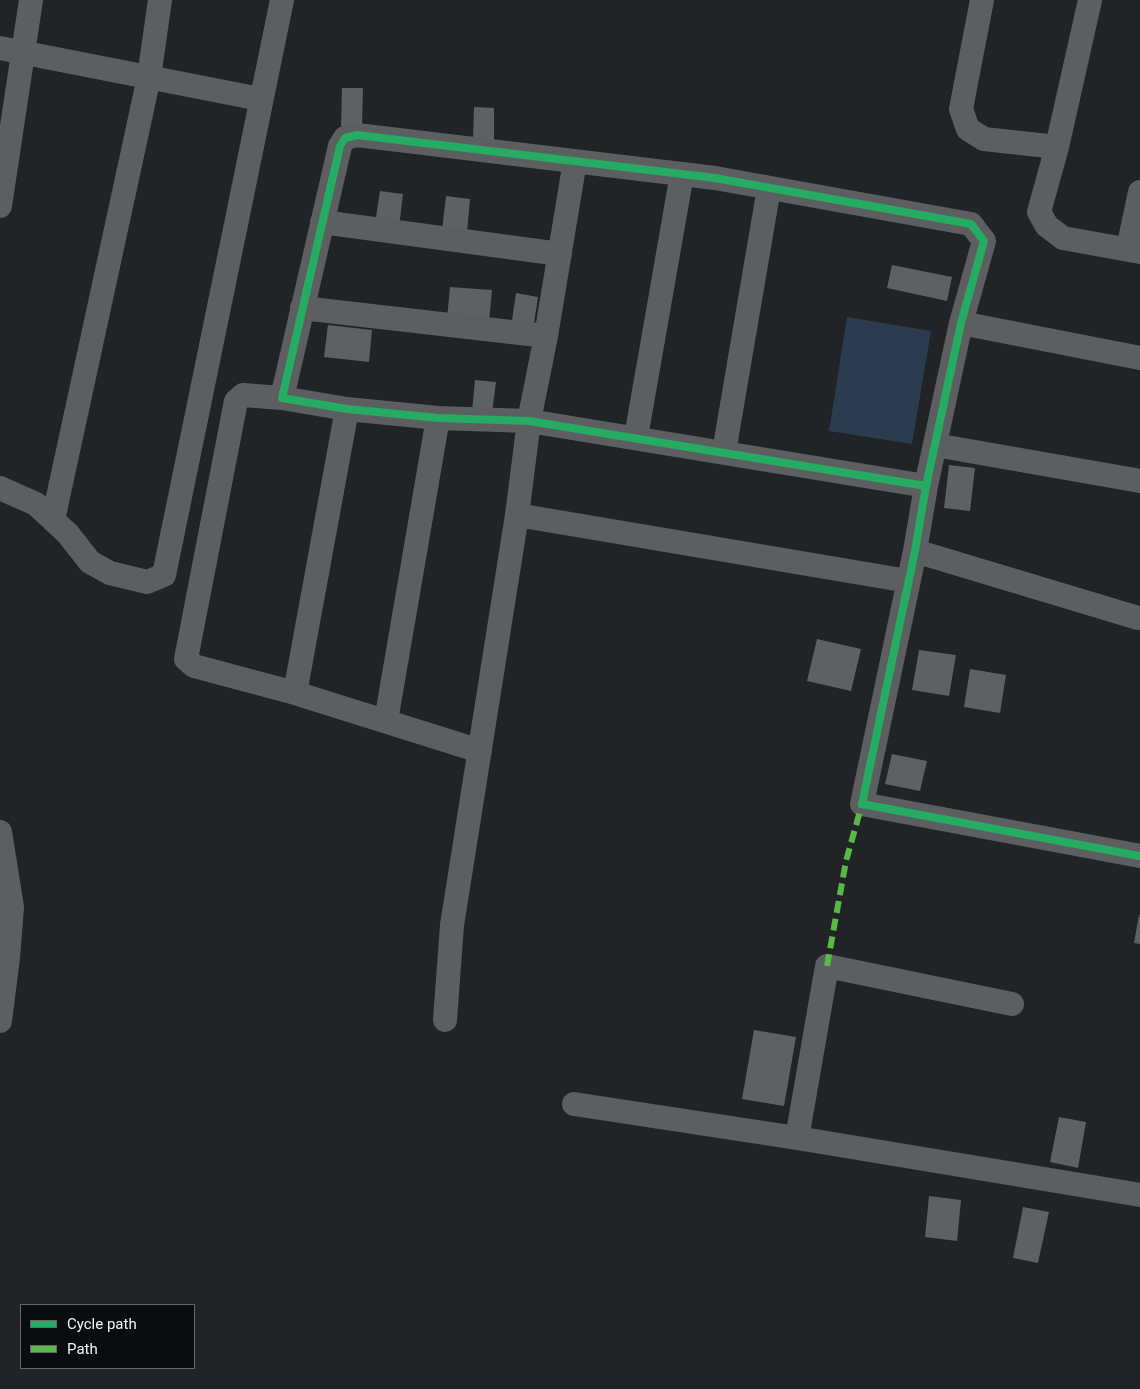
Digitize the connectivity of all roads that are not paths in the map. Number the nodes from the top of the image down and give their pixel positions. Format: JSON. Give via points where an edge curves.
{"nodes":[{"id":1,"x":31,"y":0,"type":"edge"},
{"id":2,"x":160,"y":0,"type":"edge"},
{"id":3,"x":282,"y":0,"type":"edge"},
{"id":4,"x":982,"y":0,"type":"edge"},
{"id":5,"x":1090,"y":0,"type":"edge"},
{"id":6,"x":0,"y":48,"type":"edge"},
{"id":7,"x":24,"y":53,"type":"junction"},
{"id":8,"x":149,"y":77,"type":"junction"},
{"id":9,"x":260,"y":99,"type":"junction"},
{"id":10,"x":1057,"y":147,"type":"junction"},
{"id":11,"x":575,"y":160,"type":"junction"},
{"id":12,"x":682,"y":174,"type":"junction"},
{"id":13,"x":769,"y":188,"type":"junction"},
{"id":14,"x":1140,"y":192,"type":"edge"},
{"id":15,"x":0,"y":206,"type":"edge"},
{"id":16,"x":322,"y":222,"type":"junction"},
{"id":17,"x":1134,"y":251,"type":"edge"},
{"id":18,"x":560,"y":254,"type":"junction"},
{"id":19,"x":302,"y":308,"type":"junction"},
{"id":20,"x":961,"y":323,"type":"junction"},
{"id":21,"x":546,"y":336,"type":"junction"},
{"id":22,"x":1140,"y":358,"type":"edge"},
{"id":23,"x":282,"y":398,"type":"junction"},
{"id":24,"x":348,"y":409,"type":"junction"},
{"id":25,"x":438,"y":418,"type":"junction"},
{"id":26,"x":529,"y":421,"type":"junction"},
{"id":27,"x":636,"y":437,"type":"junction"},
{"id":28,"x":935,"y":445,"type":"junction"},
{"id":29,"x":724,"y":452,"type":"junction"},
{"id":30,"x":1139,"y":478,"type":"edge"},
{"id":31,"x":926,"y":486,"type":"junction"},
{"id":32,"x":0,"y":488,"type":"edge"},
{"id":33,"x":517,"y":515,"type":"junction"},
{"id":34,"x":53,"y":520,"type":"junction"},
{"id":35,"x":915,"y":551,"type":"junction"},
{"id":36,"x":908,"y":580,"type":"junction"},
{"id":37,"x":1138,"y":618,"type":"dead end"},
{"id":38,"x":295,"y":693,"type":"junction"},
{"id":39,"x":386,"y":721,"type":"junction"},
{"id":40,"x":480,"y":751,"type":"junction"},
{"id":41,"x":0,"y":832,"type":"edge"},
{"id":42,"x":1140,"y":856,"type":"edge"},
{"id":43,"x":1012,"y":1004,"type":"dead end"},
{"id":44,"x":445,"y":1020,"type":"dead end"},
{"id":45,"x":0,"y":1021,"type":"edge"},
{"id":46,"x":574,"y":1104,"type":"dead end"},
{"id":47,"x":797,"y":1138,"type":"junction"},
{"id":48,"x":1140,"y":1195,"type":"edge"}],
"edges":[{"from":1,"to":7,"type":"street"},
{"from":2,"to":8,"type":"street"},
{"from":3,"to":9,"type":"street"},
{"from":4,"to":10,"type":"street","via":[[961,110],[968,129],[984,139]]},
{"from":5,"to":10,"type":"street"},
{"from":6,"to":7,"type":"street"},
{"from":7,"to":8,"type":"street"},
{"from":7,"to":15,"type":"street"},
{"from":8,"to":9,"type":"street"},
{"from":8,"to":34,"type":"street"},
{"from":9,"to":34,"type":"street","via":[[164,575],[147,582],[110,573],[90,562]]},
{"from":10,"to":17,"type":"street","via":[[1039,212],[1047,226],[1063,238]]},
{"from":11,"to":12,"type":"street"},
{"from":11,"to":16,"type":"street","via":[[357,135],[344,138]]},
{"from":11,"to":18,"type":"street"},
{"from":12,"to":13,"type":"street"},
{"from":12,"to":27,"type":"street"},
{"from":13,"to":20,"type":"street","via":[[971,224],[984,241]]},
{"from":13,"to":29,"type":"street"},
{"from":14,"to":17,"type":"street"},
{"from":16,"to":18,"type":"street"},
{"from":16,"to":19,"type":"street"},
{"from":18,"to":21,"type":"street"},
{"from":19,"to":21,"type":"street"},
{"from":19,"to":23,"type":"street"},
{"from":20,"to":22,"type":"street"},
{"from":20,"to":28,"type":"street"},
{"from":21,"to":26,"type":"street"},
{"from":23,"to":24,"type":"street"},
{"from":23,"to":38,"type":"street","via":[[243,395],[236,401],[186,659],[194,666]]},
{"from":24,"to":25,"type":"street"},
{"from":24,"to":38,"type":"street"},
{"from":25,"to":26,"type":"street"},
{"from":25,"to":39,"type":"street"},
{"from":26,"to":27,"type":"street"},
{"from":26,"to":33,"type":"street"},
{"from":27,"to":29,"type":"street"},
{"from":28,"to":30,"type":"street"},
{"from":28,"to":31,"type":"street"},
{"from":29,"to":31,"type":"street"},
{"from":31,"to":35,"type":"street"},
{"from":32,"to":34,"type":"street","via":[[36,504]]},
{"from":33,"to":36,"type":"street"},
{"from":33,"to":40,"type":"street"},
{"from":35,"to":36,"type":"street"},
{"from":35,"to":37,"type":"street"},
{"from":36,"to":42,"type":"street","via":[[862,804]]},
{"from":38,"to":39,"type":"street"},
{"from":39,"to":40,"type":"street"},
{"from":40,"to":44,"type":"street","via":[[452,925]]},
{"from":41,"to":45,"type":"street","via":[[12,907]]},
{"from":43,"to":47,"type":"street","via":[[827,966]]},
{"from":46,"to":47,"type":"street"},
{"from":47,"to":48,"type":"street"}]}
